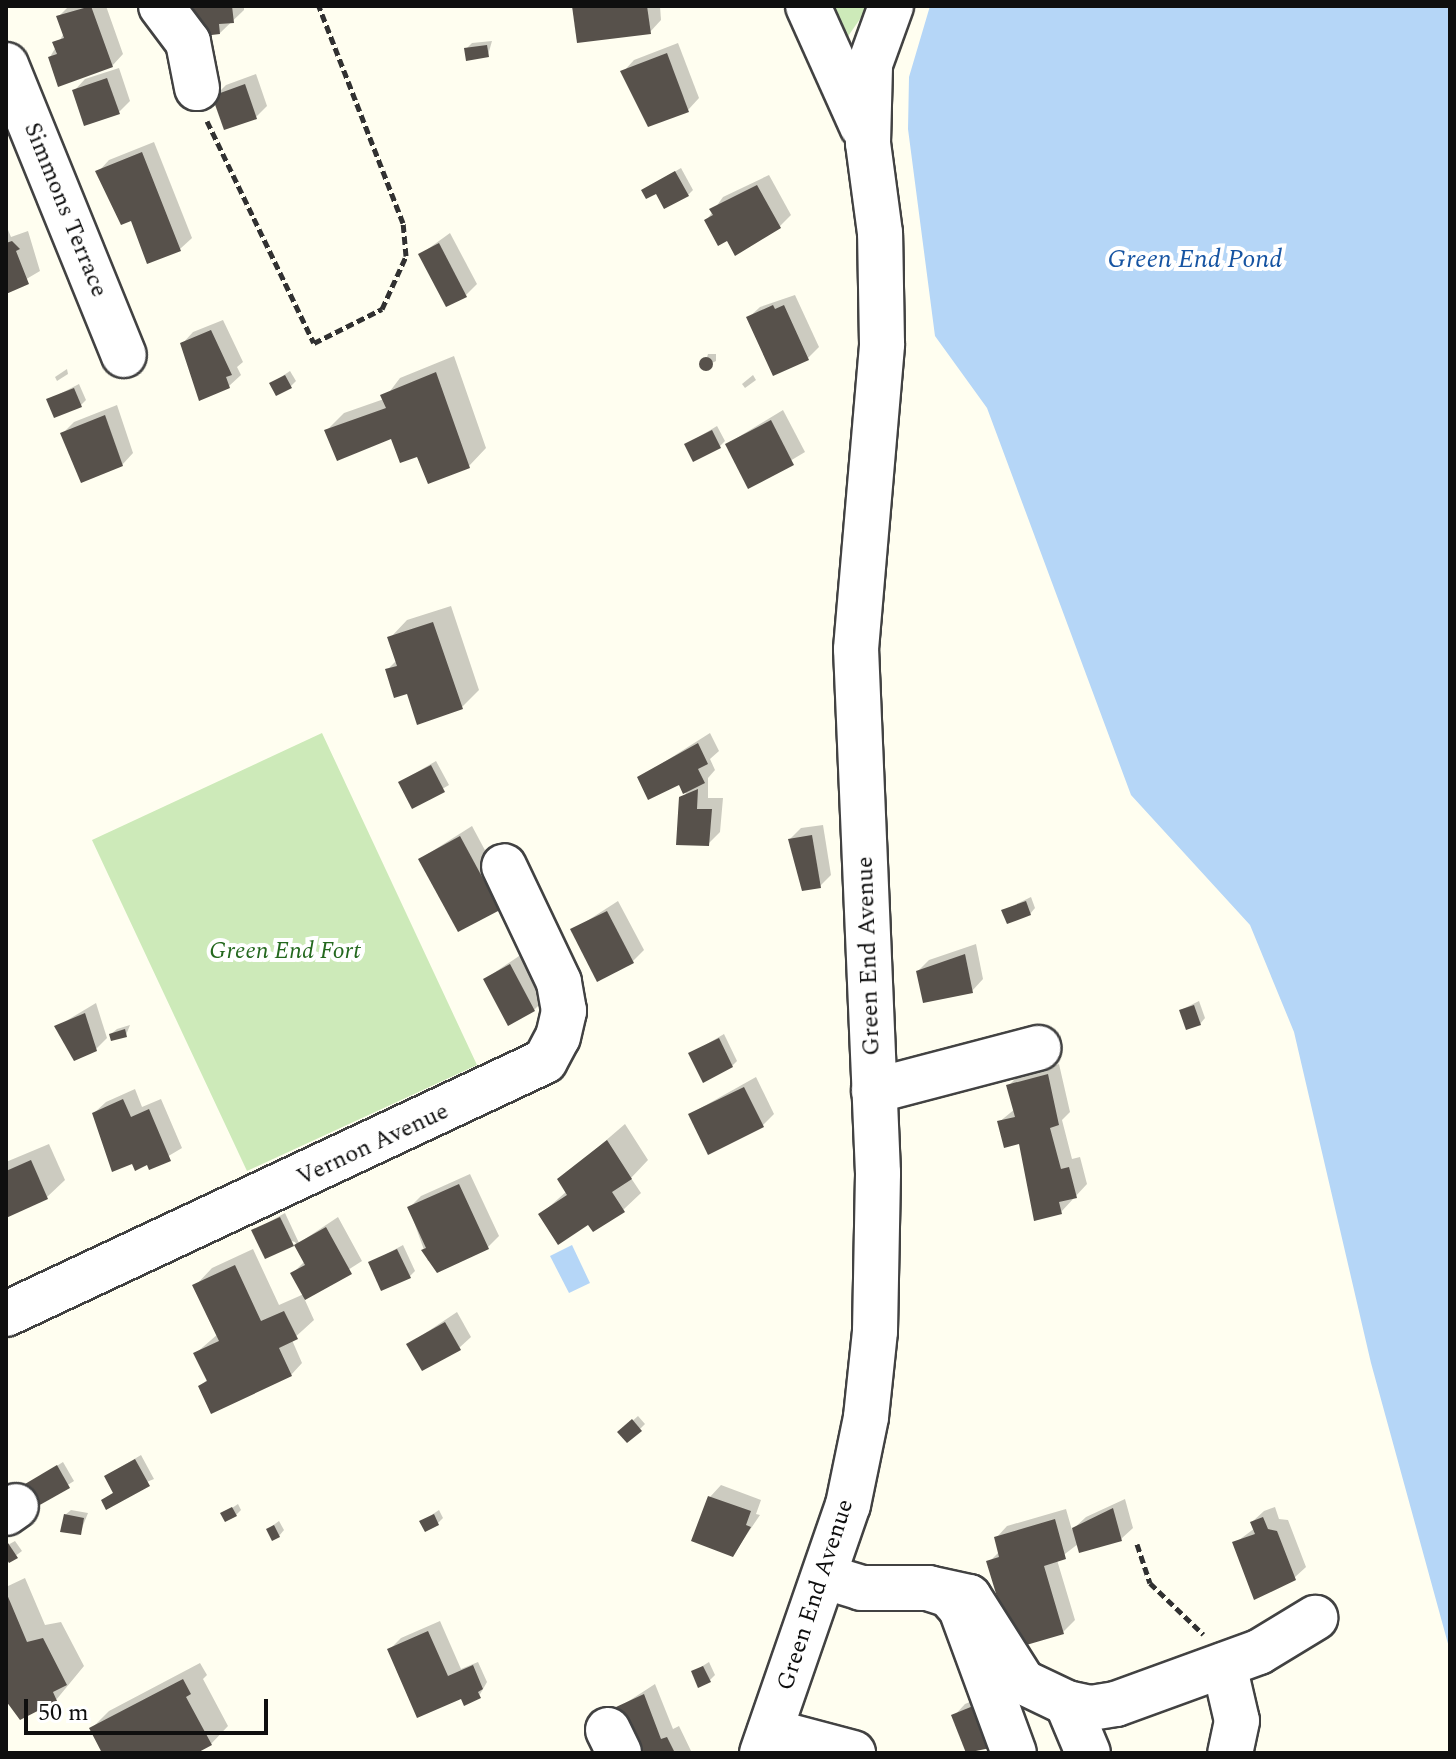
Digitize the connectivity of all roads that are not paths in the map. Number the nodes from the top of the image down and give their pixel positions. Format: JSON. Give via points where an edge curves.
{"nodes":[{"id":1,"x":161,"y":6,"type":"edge"},
{"id":2,"x":808,"y":6,"type":"edge"},
{"id":3,"x":891,"y":6,"type":"edge"},
{"id":4,"x":6,"y":65,"type":"edge"},
{"id":5,"x":197,"y":88,"type":"road end"},
{"id":6,"x":868,"y":143,"type":"junction"},
{"id":7,"x":124,"y":355,"type":"dead end"},
{"id":8,"x":504,"y":866,"type":"dead end"},
{"id":9,"x":1038,"y":1048,"type":"dead end"},
{"id":10,"x":874,"y":1091,"type":"junction"},
{"id":11,"x":6,"y":1314,"type":"edge"},
{"id":12,"x":826,"y":1577,"type":"junction"},
{"id":13,"x":928,"y":1588,"type":"junction"},
{"id":14,"x":1315,"y":1618,"type":"dead end"},
{"id":15,"x":1224,"y":1665,"type":"junction"},
{"id":16,"x":1067,"y":1703,"type":"junction"},
{"id":17,"x":766,"y":1742,"type":"edge"},
{"id":18,"x":853,"y":1753,"type":"edge"},
{"id":19,"x":1014,"y":1753,"type":"edge"},
{"id":20,"x":1088,"y":1753,"type":"edge"},
{"id":21,"x":1230,"y":1753,"type":"edge"}],
"edges":[{"from":1,"to":5,"type":"street","via":[[188,42]]},
{"from":2,"to":6,"type":"street","name":"Green End Avenue"},
{"from":3,"to":6,"type":"street","name":"Green End Avenue","via":[[870,64]]},
{"from":4,"to":7,"type":"street","name":"Simmons Terrace"},
{"from":6,"to":10,"type":"street","name":"Green End Avenue","via":[[880,233],[882,344],[856,649]]},
{"from":8,"to":11,"type":"street","name":"Vernon Avenue","via":[[559,982],[564,1011],[545,1061]]},
{"from":9,"to":10,"type":"street"},
{"from":10,"to":12,"type":"street","name":"Green End Avenue","via":[[880,1255],[875,1331],[866,1417]]},
{"from":12,"to":13,"type":"street","via":[[861,1588]]},
{"from":12,"to":17,"type":"street","name":"Green End Avenue"},
{"from":13,"to":16,"type":"street","via":[[969,1597],[1023,1682]]},
{"from":13,"to":19,"type":"street","via":[[949,1595],[961,1609]]},
{"from":14,"to":15,"type":"street","via":[[1259,1652]]},
{"from":15,"to":16,"type":"street","via":[[1116,1704],[1091,1708]]},
{"from":15,"to":21,"type":"street","via":[[1237,1721]]},
{"from":16,"to":20,"type":"street"},
{"from":17,"to":18,"type":"street"}]}
